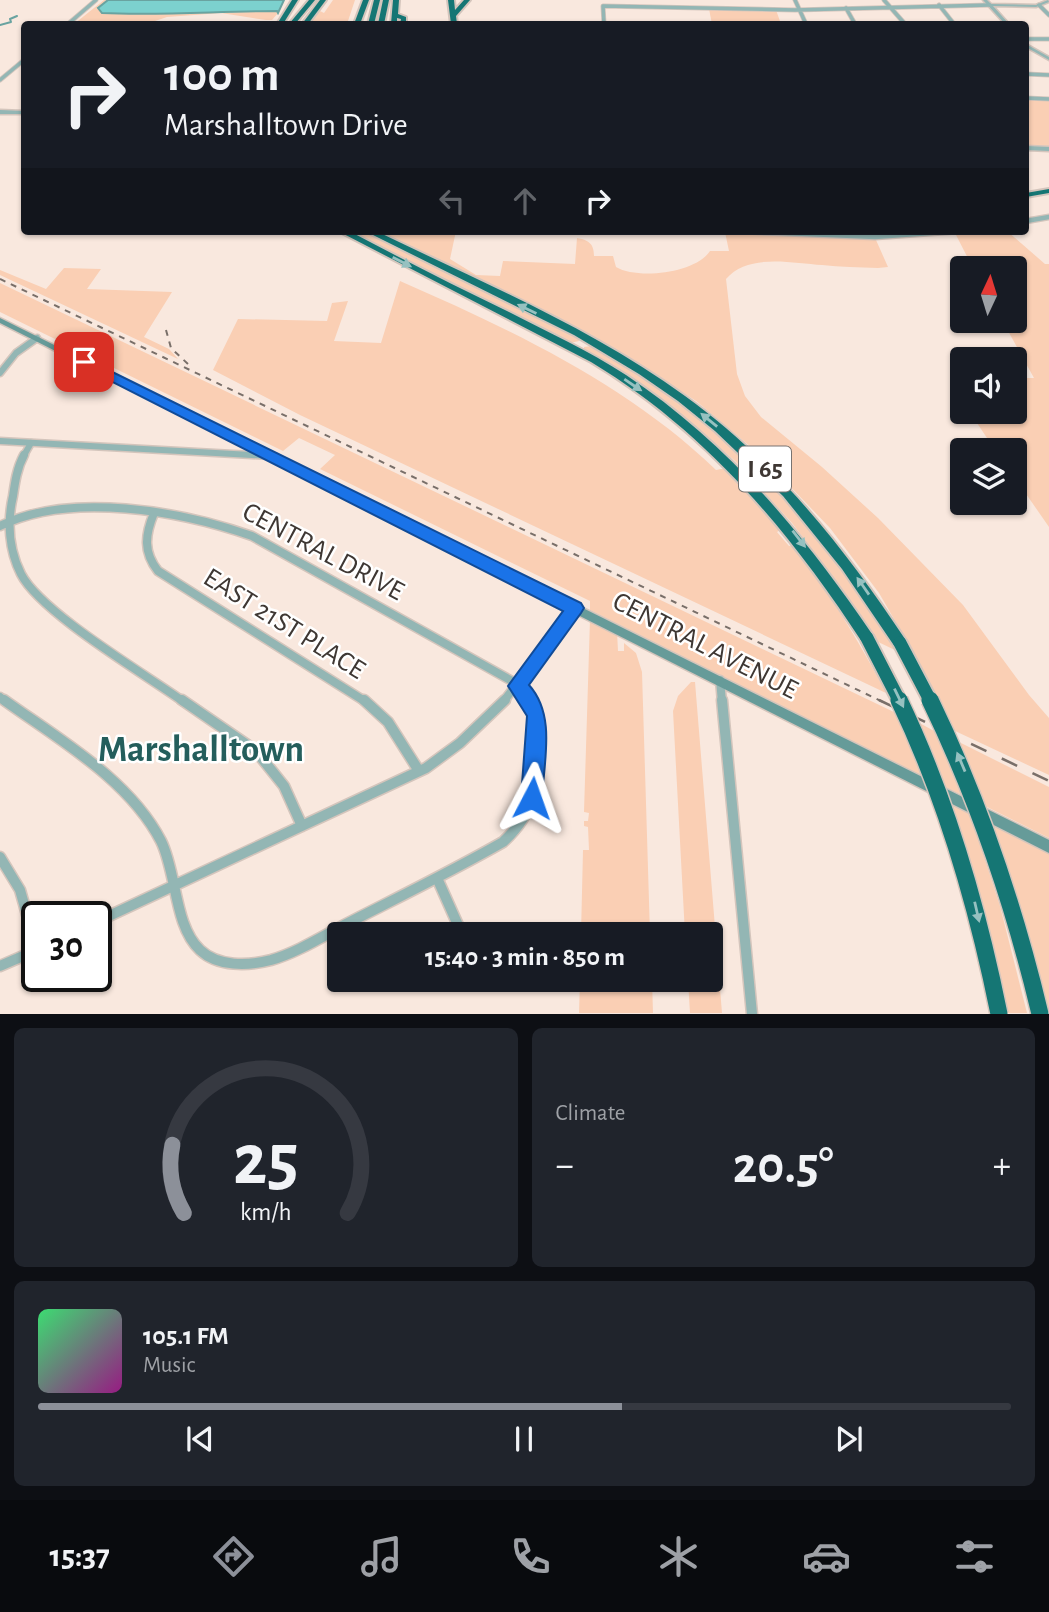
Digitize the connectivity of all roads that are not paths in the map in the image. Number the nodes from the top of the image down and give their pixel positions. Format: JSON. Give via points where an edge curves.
{"nodes":[{"id":1,"x":96,"y":0,"type":"edge"},
{"id":2,"x":288,"y":0,"type":"edge"},
{"id":3,"x":296,"y":0,"type":"edge"},
{"id":4,"x":315,"y":0,"type":"edge"},
{"id":5,"x":323,"y":0,"type":"edge"},
{"id":6,"x":366,"y":0,"type":"edge"},
{"id":7,"x":377,"y":0,"type":"edge"},
{"id":8,"x":386,"y":0,"type":"edge"},
{"id":9,"x":396,"y":0,"type":"edge"},
{"id":10,"x":448,"y":0,"type":"edge"},
{"id":11,"x":467,"y":0,"type":"edge"},
{"id":12,"x":607,"y":0,"type":"edge"},
{"id":13,"x":795,"y":0,"type":"edge"},
{"id":14,"x":884,"y":0,"type":"edge"},
{"id":15,"x":985,"y":0,"type":"edge"},
{"id":16,"x":1049,"y":1,"type":"edge"},
{"id":17,"x":939,"y":5,"type":"junction"},
{"id":18,"x":990,"y":5,"type":"junction"},
{"id":19,"x":1039,"y":5,"type":"junction"},
{"id":20,"x":607,"y":6,"type":"junction"},
{"id":21,"x":892,"y":7,"type":"junction"},
{"id":22,"x":846,"y":8,"type":"junction"},
{"id":23,"x":799,"y":10,"type":"junction"},
{"id":24,"x":1049,"y":15,"type":"edge"},
{"id":25,"x":453,"y":16,"type":"junction"},
{"id":26,"x":72,"y":21,"type":"edge"},
{"id":27,"x":280,"y":21,"type":"edge"},
{"id":28,"x":281,"y":21,"type":"edge"},
{"id":29,"x":291,"y":21,"type":"edge"},
{"id":30,"x":293,"y":21,"type":"edge"},
{"id":31,"x":300,"y":21,"type":"edge"},
{"id":32,"x":307,"y":21,"type":"edge"},
{"id":33,"x":358,"y":21,"type":"edge"},
{"id":34,"x":372,"y":21,"type":"edge"},
{"id":35,"x":382,"y":21,"type":"edge"},
{"id":36,"x":395,"y":21,"type":"edge"},
{"id":37,"x":451,"y":21,"type":"edge"},
{"id":38,"x":452,"y":21,"type":"edge"},
{"id":39,"x":604,"y":21,"type":"edge"},
{"id":40,"x":804,"y":21,"type":"edge"},
{"id":41,"x":853,"y":21,"type":"edge"},
{"id":42,"x":903,"y":21,"type":"edge"},
{"id":43,"x":952,"y":21,"type":"edge"},
{"id":44,"x":1004,"y":21,"type":"edge"},
{"id":45,"x":1029,"y":39,"type":"edge"},
{"id":46,"x":1049,"y":39,"type":"edge"},
{"id":47,"x":1029,"y":48,"type":"edge"},
{"id":48,"x":1049,"y":59,"type":"edge"},
{"id":49,"x":21,"y":62,"type":"edge"},
{"id":50,"x":1029,"y":74,"type":"edge"},
{"id":51,"x":1049,"y":75,"type":"edge"},
{"id":52,"x":0,"y":80,"type":"edge"},
{"id":53,"x":1029,"y":98,"type":"edge"},
{"id":54,"x":1049,"y":99,"type":"edge"},
{"id":55,"x":0,"y":113,"type":"edge"},
{"id":56,"x":21,"y":113,"type":"edge"},
{"id":57,"x":1029,"y":148,"type":"edge"},
{"id":58,"x":1049,"y":149,"type":"edge"},
{"id":59,"x":1049,"y":191,"type":"edge"},
{"id":60,"x":1029,"y":194,"type":"edge"},
{"id":61,"x":1049,"y":199,"type":"edge"},
{"id":62,"x":1029,"y":202,"type":"edge"},
{"id":63,"x":1049,"y":217,"type":"edge"},
{"id":64,"x":1029,"y":220,"type":"edge"},
{"id":65,"x":350,"y":235,"type":"edge"},
{"id":66,"x":377,"y":235,"type":"edge"},
{"id":67,"x":821,"y":235,"type":"edge"},
{"id":68,"x":893,"y":235,"type":"edge"},
{"id":69,"x":0,"y":320,"type":"edge"},
{"id":70,"x":37,"y":338,"type":"junction"},
{"id":71,"x":0,"y":373,"type":"edge"},
{"id":72,"x":0,"y":441,"type":"edge"},
{"id":73,"x":31,"y":443,"type":"junction"},
{"id":74,"x":270,"y":456,"type":"junction"},
{"id":75,"x":154,"y":513,"type":"junction"},
{"id":76,"x":9,"y":519,"type":"junction"},
{"id":77,"x":0,"y":526,"type":"edge"},
{"id":78,"x":575,"y":608,"type":"junction"},
{"id":79,"x":720,"y":680,"type":"junction"},
{"id":80,"x":517,"y":686,"type":"junction"},
{"id":81,"x":0,"y":697,"type":"edge"},
{"id":82,"x":419,"y":771,"type":"junction"},
{"id":83,"x":302,"y":826,"type":"junction"},
{"id":84,"x":1049,"y":847,"type":"edge"},
{"id":85,"x":0,"y":857,"type":"edge"},
{"id":86,"x":437,"y":878,"type":"junction"},
{"id":87,"x":174,"y":886,"type":"junction"},
{"id":88,"x":24,"y":901,"type":"edge"},
{"id":89,"x":112,"y":915,"type":"edge"},
{"id":90,"x":457,"y":922,"type":"edge"},
{"id":91,"x":21,"y":957,"type":"edge"},
{"id":92,"x":0,"y":966,"type":"edge"},
{"id":93,"x":752,"y":1013,"type":"edge"},
{"id":94,"x":999,"y":1013,"type":"edge"},
{"id":95,"x":1040,"y":1013,"type":"edge"}],
"edges":[{"from":1,"to":26,"type":"street"},
{"from":2,"to":27,"type":"highway"},
{"from":3,"to":28,"type":"highway"},
{"from":3,"to":29,"type":"highway"},
{"from":4,"to":30,"type":"highway"},
{"from":4,"to":31,"type":"highway"},
{"from":5,"to":32,"type":"highway"},
{"from":6,"to":33,"type":"highway"},
{"from":7,"to":34,"type":"highway"},
{"from":8,"to":35,"type":"highway"},
{"from":9,"to":36,"type":"highway"},
{"from":10,"to":25,"type":"highway"},
{"from":10,"to":37,"type":"highway"},
{"from":11,"to":25,"type":"highway"},
{"from":12,"to":20,"type":"street"},
{"from":13,"to":23,"type":"street"},
{"from":14,"to":21,"type":"street"},
{"from":15,"to":18,"type":"street"},
{"from":16,"to":19,"type":"street"},
{"from":17,"to":18,"type":"street"},
{"from":17,"to":21,"type":"street"},
{"from":17,"to":43,"type":"street"},
{"from":18,"to":19,"type":"street"},
{"from":18,"to":44,"type":"street"},
{"from":19,"to":24,"type":"street"},
{"from":20,"to":23,"type":"street"},
{"from":20,"to":39,"type":"street","via":[[603,6]]},
{"from":21,"to":22,"type":"street"},
{"from":21,"to":42,"type":"street"},
{"from":22,"to":23,"type":"street"},
{"from":22,"to":41,"type":"street"},
{"from":23,"to":40,"type":"street"},
{"from":25,"to":38,"type":"highway"},
{"from":45,"to":46,"type":"street"},
{"from":47,"to":48,"type":"street"},
{"from":49,"to":52,"type":"street"},
{"from":50,"to":51,"type":"street"},
{"from":53,"to":54,"type":"street"},
{"from":55,"to":56,"type":"street"},
{"from":57,"to":58,"type":"street"},
{"from":59,"to":60,"type":"highway"},
{"from":61,"to":62,"type":"highway"},
{"from":63,"to":64,"type":"street"},
{"from":65,"to":94,"type":"highway","number":"I 65","one_way":true,"bridge":true,"via":[[575,349],[634,385],[688,425],[783,519],[867,638],[916,733],[975,901]]},
{"from":95,"to":66,"type":"highway","number":"I 65","one_way":true,"bridge":true,"via":[[1014,906],[989,830],[951,741],[900,643],[823,532],[752,456],[644,372]]},
{"from":67,"to":68,"type":"street"},
{"from":69,"to":70,"type":"main road","name":"CENTRAL AVENUE"},
{"from":70,"to":71,"type":"street","via":[[16,353]]},
{"from":70,"to":74,"type":"main road","name":"CENTRAL AVENUE"},
{"from":72,"to":73,"type":"street"},
{"from":73,"to":74,"type":"street"},
{"from":73,"to":76,"type":"street","via":[[19,464]]},
{"from":74,"to":78,"type":"main road","name":"CENTRAL AVENUE"},
{"from":75,"to":76,"type":"street","name":"CENTRAL DRIVE","via":[[64,508]]},
{"from":75,"to":80,"type":"street","name":"CENTRAL DRIVE","via":[[202,519],[252,536]]},
{"from":75,"to":82,"type":"street","name":"EAST 21ST PLACE","via":[[145,543],[147,557],[158,571],[364,700],[388,722]]},
{"from":76,"to":77,"type":"street"},
{"from":76,"to":83,"type":"street","via":[[18,569],[41,600],[246,742],[285,786]]},
{"from":78,"to":79,"type":"main road","name":"CENTRAL AVENUE"},
{"from":78,"to":80,"type":"street"},
{"from":79,"to":84,"type":"main road","name":"CENTRAL AVENUE"},
{"from":79,"to":93,"type":"street"},
{"from":80,"to":82,"type":"street","via":[[472,733]]},
{"from":80,"to":86,"type":"street","via":[[531,701],[537,720],[532,794],[526,815],[503,842]]},
{"from":81,"to":87,"type":"street","via":[[132,801],[161,842]]},
{"from":82,"to":83,"type":"street"},
{"from":83,"to":87,"type":"street"},
{"from":85,"to":88,"type":"street"},
{"from":86,"to":87,"type":"street","via":[[283,956],[243,965],[216,960],[197,948],[185,928]]},
{"from":86,"to":90,"type":"street"},
{"from":87,"to":89,"type":"street"},
{"from":91,"to":92,"type":"street"}]}
